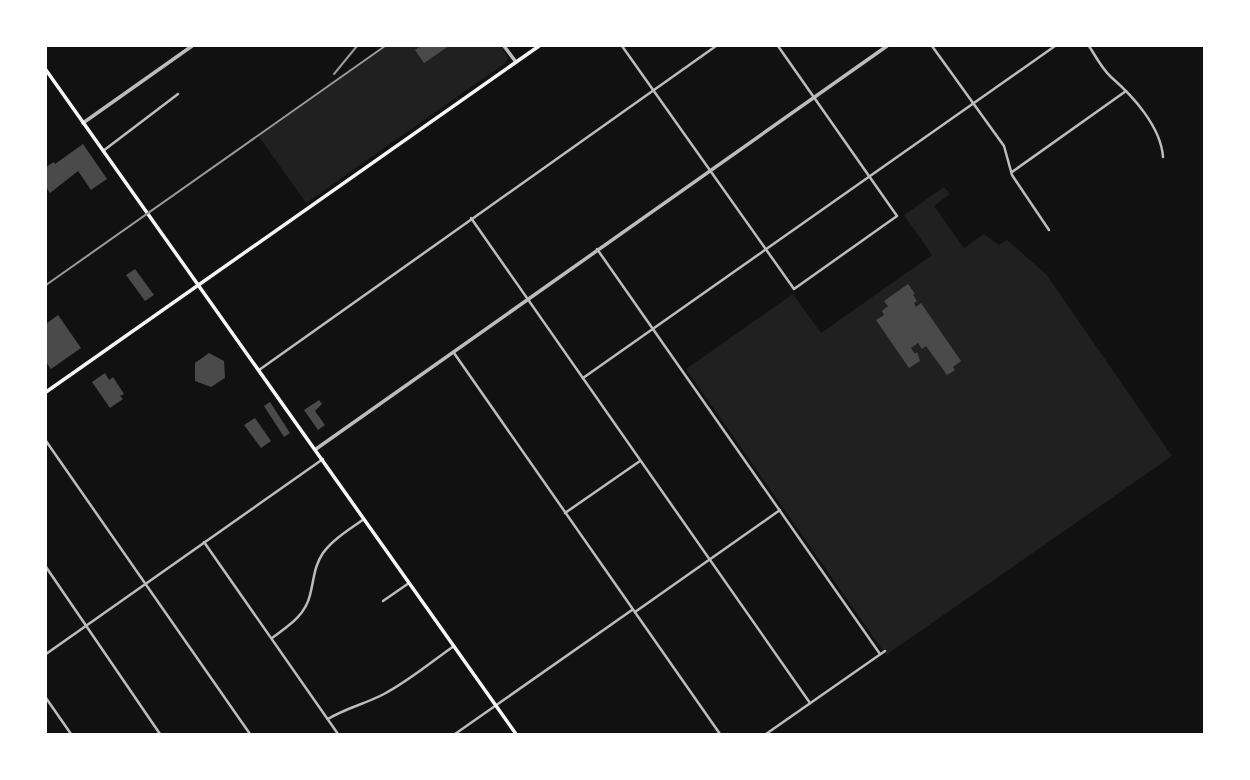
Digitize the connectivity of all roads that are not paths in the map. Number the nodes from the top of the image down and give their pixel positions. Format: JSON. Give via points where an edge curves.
{"nodes":[{"id":1,"x":192,"y":46,"type":"edge"},
{"id":2,"x":505,"y":46,"type":"edge"},
{"id":3,"x":538,"y":46,"type":"edge"},
{"id":4,"x":622,"y":46,"type":"edge"},
{"id":5,"x":716,"y":46,"type":"edge"},
{"id":6,"x":778,"y":46,"type":"edge"},
{"id":7,"x":887,"y":46,"type":"edge"},
{"id":8,"x":932,"y":46,"type":"edge"},
{"id":9,"x":1055,"y":46,"type":"edge"},
{"id":10,"x":1089,"y":46,"type":"edge"},
{"id":11,"x":516,"y":62,"type":"junction"},
{"id":12,"x":46,"y":70,"type":"edge"},
{"id":13,"x":51,"y":77,"type":"junction"},
{"id":14,"x":46,"y":81,"type":"edge"},
{"id":15,"x":653,"y":90,"type":"junction"},
{"id":16,"x":1126,"y":92,"type":"junction"},
{"id":17,"x":178,"y":94,"type":"dead end"},
{"id":18,"x":814,"y":97,"type":"junction"},
{"id":19,"x":973,"y":104,"type":"junction"},
{"id":20,"x":83,"y":124,"type":"junction"},
{"id":21,"x":102,"y":151,"type":"junction"},
{"id":22,"x":1163,"y":157,"type":"dead end"},
{"id":23,"x":710,"y":170,"type":"junction"},
{"id":24,"x":1011,"y":173,"type":"junction"},
{"id":25,"x":869,"y":176,"type":"junction"},
{"id":26,"x":471,"y":218,"type":"junction"},
{"id":27,"x":1049,"y":230,"type":"dead end"},
{"id":28,"x":597,"y":249,"type":"junction"},
{"id":29,"x":766,"y":249,"type":"junction"},
{"id":30,"x":199,"y":284,"type":"junction"},
{"id":31,"x":527,"y":298,"type":"junction"},
{"id":32,"x":653,"y":328,"type":"junction"},
{"id":33,"x":453,"y":351,"type":"junction"},
{"id":34,"x":259,"y":370,"type":"junction"},
{"id":35,"x":582,"y":378,"type":"junction"},
{"id":36,"x":46,"y":392,"type":"edge"},
{"id":37,"x":46,"y":441,"type":"edge"},
{"id":38,"x":316,"y":449,"type":"junction"},
{"id":39,"x":323,"y":459,"type":"junction"},
{"id":40,"x":640,"y":461,"type":"junction"},
{"id":41,"x":780,"y":510,"type":"junction"},
{"id":42,"x":565,"y":513,"type":"junction"},
{"id":43,"x":364,"y":519,"type":"junction"},
{"id":44,"x":203,"y":542,"type":"junction"},
{"id":45,"x":709,"y":560,"type":"junction"},
{"id":46,"x":46,"y":567,"type":"edge"},
{"id":47,"x":409,"y":583,"type":"junction"},
{"id":48,"x":144,"y":584,"type":"junction"},
{"id":49,"x":383,"y":601,"type":"dead end"},
{"id":50,"x":634,"y":611,"type":"junction"},
{"id":51,"x":85,"y":627,"type":"junction"},
{"id":52,"x":271,"y":639,"type":"junction"},
{"id":53,"x":454,"y":646,"type":"junction"},
{"id":54,"x":885,"y":651,"type":"dead end"},
{"id":55,"x":46,"y":654,"type":"edge"},
{"id":56,"x":880,"y":654,"type":"junction"},
{"id":57,"x":46,"y":698,"type":"edge"},
{"id":58,"x":810,"y":703,"type":"junction"},
{"id":59,"x":496,"y":706,"type":"junction"},
{"id":60,"x":328,"y":719,"type":"junction"},
{"id":61,"x":71,"y":734,"type":"edge"},
{"id":62,"x":160,"y":734,"type":"edge"},
{"id":63,"x":250,"y":734,"type":"edge"},
{"id":64,"x":338,"y":734,"type":"edge"},
{"id":65,"x":455,"y":734,"type":"edge"},
{"id":66,"x":516,"y":734,"type":"edge"},
{"id":67,"x":720,"y":734,"type":"edge"},
{"id":68,"x":766,"y":734,"type":"edge"}],
"edges":[{"from":1,"to":20,"type":"street"},
{"from":2,"to":11,"type":"street"},
{"from":3,"to":11,"type":"main road"},
{"from":4,"to":15,"type":"street"},
{"from":5,"to":15,"type":"street"},
{"from":6,"to":18,"type":"street"},
{"from":7,"to":18,"type":"street"},
{"from":8,"to":19,"type":"street"},
{"from":9,"to":19,"type":"street"},
{"from":10,"to":16,"type":"street"},
{"from":11,"to":30,"type":"main road"},
{"from":12,"to":13,"type":"main road"},
{"from":13,"to":14,"type":"street"},
{"from":13,"to":20,"type":"main road"},
{"from":15,"to":23,"type":"street"},
{"from":15,"to":26,"type":"street"},
{"from":16,"to":22,"type":"street","via":[[1161,141]]},
{"from":16,"to":24,"type":"street"},
{"from":17,"to":21,"type":"street"},
{"from":18,"to":23,"type":"street"},
{"from":18,"to":25,"type":"street"},
{"from":19,"to":24,"type":"street","via":[[1004,146]]},
{"from":19,"to":25,"type":"street"},
{"from":20,"to":21,"type":"main road"},
{"from":21,"to":30,"type":"main road"},
{"from":23,"to":28,"type":"street"},
{"from":23,"to":29,"type":"street"},
{"from":24,"to":27,"type":"street"},
{"from":25,"to":29,"type":"street"},
{"from":25,"to":29,"type":"street","via":[[897,216],[794,289]]},
{"from":26,"to":31,"type":"street"},
{"from":26,"to":34,"type":"street"},
{"from":28,"to":31,"type":"street"},
{"from":28,"to":32,"type":"street"},
{"from":29,"to":32,"type":"street"},
{"from":30,"to":34,"type":"main road"},
{"from":30,"to":36,"type":"main road"},
{"from":31,"to":33,"type":"street"},
{"from":31,"to":35,"type":"street"},
{"from":32,"to":35,"type":"street"},
{"from":32,"to":41,"type":"street"},
{"from":33,"to":38,"type":"street"},
{"from":33,"to":42,"type":"street"},
{"from":34,"to":38,"type":"main road"},
{"from":35,"to":40,"type":"street"},
{"from":37,"to":48,"type":"street"},
{"from":38,"to":39,"type":"main road"},
{"from":39,"to":43,"type":"main road"},
{"from":39,"to":44,"type":"street"},
{"from":40,"to":42,"type":"street"},
{"from":40,"to":45,"type":"street"},
{"from":41,"to":45,"type":"street"},
{"from":41,"to":56,"type":"street"},
{"from":42,"to":50,"type":"street"},
{"from":43,"to":47,"type":"main road"},
{"from":43,"to":52,"type":"street","via":[[328,546],[316,566],[304,610]]},
{"from":44,"to":48,"type":"street"},
{"from":44,"to":52,"type":"street"},
{"from":45,"to":50,"type":"street"},
{"from":45,"to":58,"type":"street"},
{"from":46,"to":51,"type":"street"},
{"from":47,"to":49,"type":"street"},
{"from":47,"to":53,"type":"main road"},
{"from":48,"to":51,"type":"street"},
{"from":48,"to":63,"type":"street"},
{"from":50,"to":59,"type":"street"},
{"from":50,"to":67,"type":"street"},
{"from":51,"to":55,"type":"street"},
{"from":51,"to":62,"type":"street"},
{"from":52,"to":60,"type":"street"},
{"from":53,"to":59,"type":"main road"},
{"from":53,"to":60,"type":"street","via":[[390,691]]},
{"from":54,"to":56,"type":"street"},
{"from":56,"to":58,"type":"street"},
{"from":57,"to":61,"type":"street"},
{"from":58,"to":68,"type":"street"},
{"from":59,"to":65,"type":"street"},
{"from":59,"to":66,"type":"main road"},
{"from":60,"to":64,"type":"street"}]}
